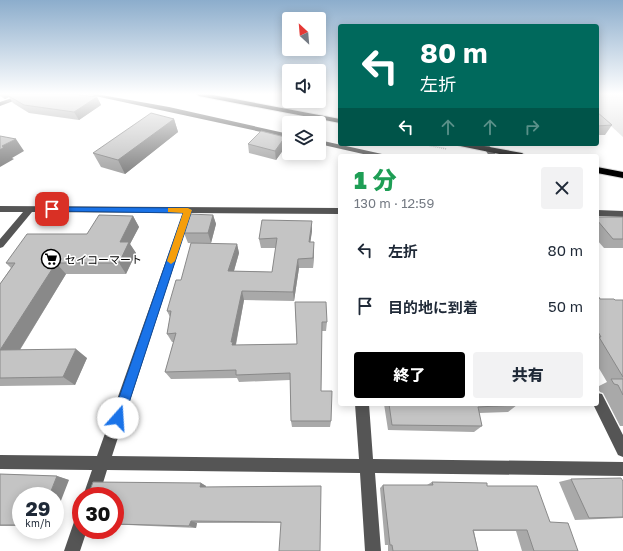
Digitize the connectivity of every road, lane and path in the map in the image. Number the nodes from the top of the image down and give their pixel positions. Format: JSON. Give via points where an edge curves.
{"nodes":[{"id":1,"x":217,"y":120,"type":"edge"},
{"id":2,"x":282,"y":134,"type":"edge"},
{"id":3,"x":326,"y":144,"type":"edge"},
{"id":4,"x":433,"y":146,"type":"edge"},
{"id":5,"x":470,"y":146,"type":"edge"},
{"id":6,"x":449,"y":149,"type":"dead end"},
{"id":7,"x":489,"y":150,"type":"edge"},
{"id":8,"x":373,"y":154,"type":"edge"},
{"id":9,"x":511,"y":154,"type":"edge"},
{"id":10,"x":599,"y":170,"type":"edge"},
{"id":11,"x":623,"y":175,"type":"edge"},
{"id":12,"x":0,"y":209,"type":"edge"},
{"id":13,"x":30,"y":209,"type":"junction"},
{"id":14,"x":188,"y":210,"type":"junction"},
{"id":15,"x":338,"y":211,"type":"edge"},
{"id":16,"x":599,"y":213,"type":"edge"},
{"id":17,"x":623,"y":214,"type":"edge"},
{"id":18,"x":0,"y":245,"type":"edge"},
{"id":19,"x":599,"y":403,"type":"edge"},
{"id":20,"x":362,"y":406,"type":"edge"},
{"id":21,"x":623,"y":450,"type":"edge"},
{"id":22,"x":0,"y":462,"type":"edge"},
{"id":23,"x":103,"y":463,"type":"junction"},
{"id":24,"x":367,"y":466,"type":"junction"},
{"id":25,"x":623,"y":469,"type":"edge"},
{"id":26,"x":94,"y":487,"type":"edge"},
{"id":27,"x":76,"y":539,"type":"edge"},
{"id":28,"x":72,"y":551,"type":"edge"},
{"id":29,"x":373,"y":551,"type":"edge"}],
"edges":[{"from":1,"to":2,"type":"street"},
{"from":3,"to":8,"type":"street"},
{"from":4,"to":6,"type":"path"},
{"from":5,"to":7,"type":"highway"},
{"from":7,"to":9,"type":"highway"},
{"from":10,"to":11,"type":"highway"},
{"from":12,"to":13,"type":"street"},
{"from":13,"to":14,"type":"street"},
{"from":13,"to":18,"type":"street"},
{"from":14,"to":15,"type":"street"},
{"from":14,"to":23,"type":"street"},
{"from":16,"to":17,"type":"street"},
{"from":19,"to":21,"type":"street"},
{"from":20,"to":24,"type":"street"},
{"from":22,"to":23,"type":"street"},
{"from":23,"to":24,"type":"street"},
{"from":23,"to":26,"type":"street"},
{"from":24,"to":25,"type":"street"},
{"from":24,"to":29,"type":"street"},
{"from":27,"to":28,"type":"street"}]}
